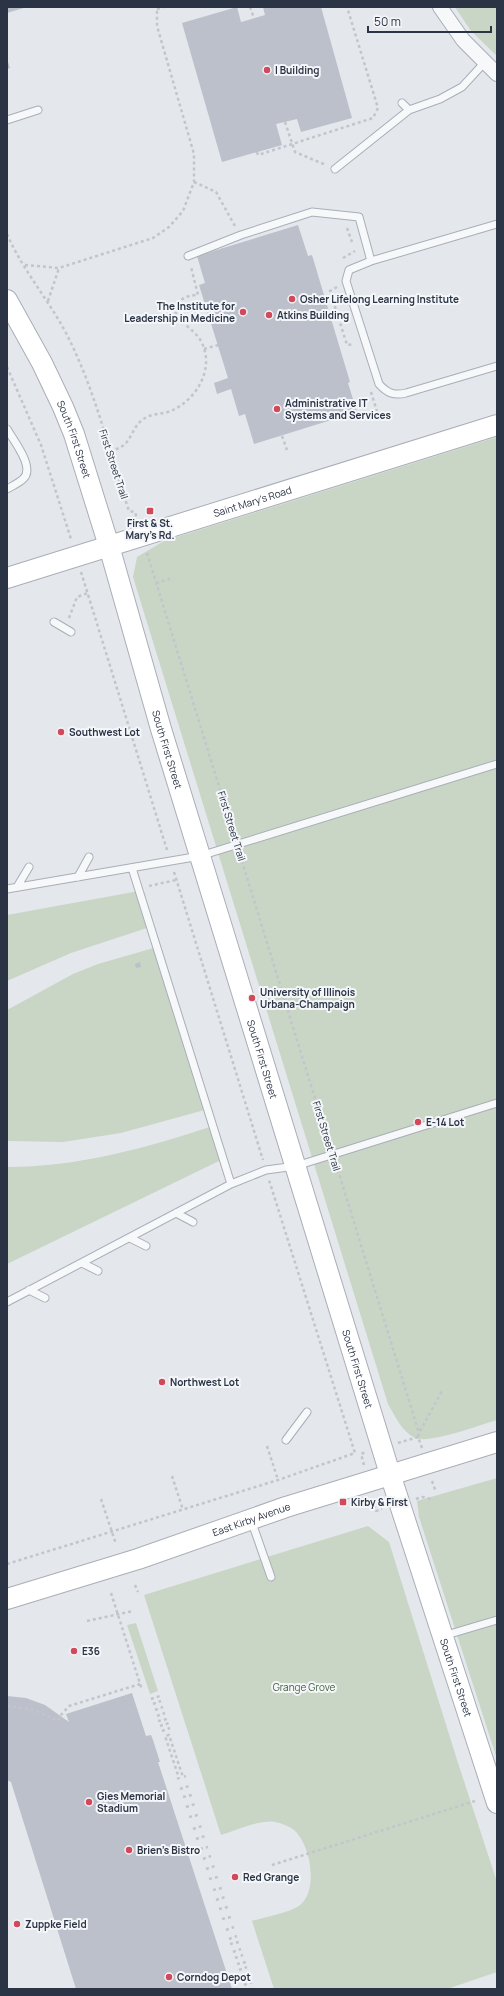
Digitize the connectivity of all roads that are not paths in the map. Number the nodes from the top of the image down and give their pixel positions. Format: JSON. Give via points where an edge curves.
{"nodes":[{"id":1,"x":440,"y":7,"type":"edge"},
{"id":2,"x":485,"y":62,"type":"junction"},
{"id":3,"x":497,"y":74,"type":"edge"},
{"id":4,"x":402,"y":103,"type":"dead end"},
{"id":5,"x":38,"y":110,"type":"dead end"},
{"id":6,"x":409,"y":110,"type":"junction"},
{"id":7,"x":7,"y":120,"type":"edge"},
{"id":8,"x":335,"y":169,"type":"road end"},
{"id":9,"x":497,"y":224,"type":"edge"},
{"id":10,"x":188,"y":256,"type":"road end"},
{"id":11,"x":371,"y":261,"type":"junction"},
{"id":12,"x":7,"y":300,"type":"edge"},
{"id":13,"x":497,"y":366,"type":"edge"},
{"id":14,"x":497,"y":425,"type":"edge"},
{"id":15,"x":7,"y":429,"type":"edge"},
{"id":16,"x":7,"y":489,"type":"edge"},
{"id":17,"x":109,"y":546,"type":"junction"},
{"id":18,"x":7,"y":578,"type":"edge"},
{"id":19,"x":54,"y":622,"type":"dead end"},
{"id":20,"x":71,"y":632,"type":"dead end"},
{"id":21,"x":497,"y":764,"type":"edge"},
{"id":22,"x":200,"y":856,"type":"junction"},
{"id":23,"x":89,"y":857,"type":"dead end"},
{"id":24,"x":29,"y":867,"type":"dead end"},
{"id":25,"x":132,"y":868,"type":"junction"},
{"id":26,"x":78,"y":877,"type":"junction"},
{"id":27,"x":17,"y":888,"type":"junction"},
{"id":28,"x":7,"y":889,"type":"edge"},
{"id":29,"x":497,"y":1103,"type":"edge"},
{"id":30,"x":296,"y":1166,"type":"junction"},
{"id":31,"x":231,"y":1184,"type":"junction"},
{"id":32,"x":176,"y":1213,"type":"junction"},
{"id":33,"x":193,"y":1222,"type":"dead end"},
{"id":34,"x":130,"y":1238,"type":"junction"},
{"id":35,"x":146,"y":1246,"type":"dead end"},
{"id":36,"x":82,"y":1263,"type":"junction"},
{"id":37,"x":98,"y":1271,"type":"dead end"},
{"id":38,"x":29,"y":1290,"type":"junction"},
{"id":39,"x":45,"y":1298,"type":"dead end"},
{"id":40,"x":7,"y":1302,"type":"edge"},
{"id":41,"x":307,"y":1412,"type":"dead end"},
{"id":42,"x":286,"y":1440,"type":"dead end"},
{"id":43,"x":497,"y":1442,"type":"edge"},
{"id":44,"x":390,"y":1474,"type":"junction"},
{"id":45,"x":251,"y":1519,"type":"junction"},
{"id":46,"x":271,"y":1577,"type":"dead end"},
{"id":47,"x":7,"y":1599,"type":"edge"},
{"id":48,"x":497,"y":1620,"type":"edge"},
{"id":49,"x":443,"y":1636,"type":"junction"},
{"id":50,"x":497,"y":1802,"type":"edge"}],
"edges":[{"from":1,"to":2,"type":"street","via":[[463,40]]},
{"from":2,"to":3,"type":"street"},
{"from":2,"to":6,"type":"lane","via":[[462,87],[440,99]]},
{"from":4,"to":6,"type":"lane"},
{"from":5,"to":7,"type":"lane"},
{"from":6,"to":8,"type":"lane"},
{"from":9,"to":11,"type":"lane"},
{"from":10,"to":11,"type":"lane","via":[[240,235],[312,212],[359,218]]},
{"from":11,"to":13,"type":"lane","via":[[349,270],[346,281],[379,384],[385,391],[396,395]]},
{"from":12,"to":17,"type":"street","name":"South First Street","via":[[63,406]]},
{"from":14,"to":17,"type":"street","name":"Saint Mary's Road"},
{"from":15,"to":16,"type":"lane","via":[[26,461],[28,472],[24,479]]},
{"from":17,"to":18,"type":"street","name":"Saint Mary's Road"},
{"from":17,"to":22,"type":"street","name":"South First Street"},
{"from":19,"to":20,"type":"lane"},
{"from":21,"to":22,"type":"lane"},
{"from":22,"to":25,"type":"lane"},
{"from":22,"to":30,"type":"street","name":"South First Street"},
{"from":23,"to":26,"type":"lane"},
{"from":24,"to":27,"type":"lane"},
{"from":25,"to":26,"type":"lane"},
{"from":25,"to":31,"type":"lane"},
{"from":26,"to":27,"type":"lane"},
{"from":27,"to":28,"type":"lane"},
{"from":29,"to":30,"type":"lane"},
{"from":30,"to":31,"type":"lane","via":[[266,1170]]},
{"from":30,"to":44,"type":"street","name":"South First Street"},
{"from":31,"to":32,"type":"lane"},
{"from":32,"to":33,"type":"lane"},
{"from":32,"to":34,"type":"lane"},
{"from":34,"to":35,"type":"lane"},
{"from":34,"to":36,"type":"lane"},
{"from":36,"to":37,"type":"lane"},
{"from":36,"to":38,"type":"lane"},
{"from":38,"to":39,"type":"lane"},
{"from":38,"to":40,"type":"lane"},
{"from":41,"to":42,"type":"lane"},
{"from":43,"to":44,"type":"street","name":"East Kirby Avenue"},
{"from":44,"to":45,"type":"street","name":"East Kirby Avenue"},
{"from":44,"to":49,"type":"street","name":"South First Street"},
{"from":45,"to":46,"type":"lane"},
{"from":45,"to":47,"type":"street","name":"East Kirby Avenue","via":[[138,1559]]},
{"from":48,"to":49,"type":"lane"},
{"from":49,"to":50,"type":"street","name":"South First Street"}]}
